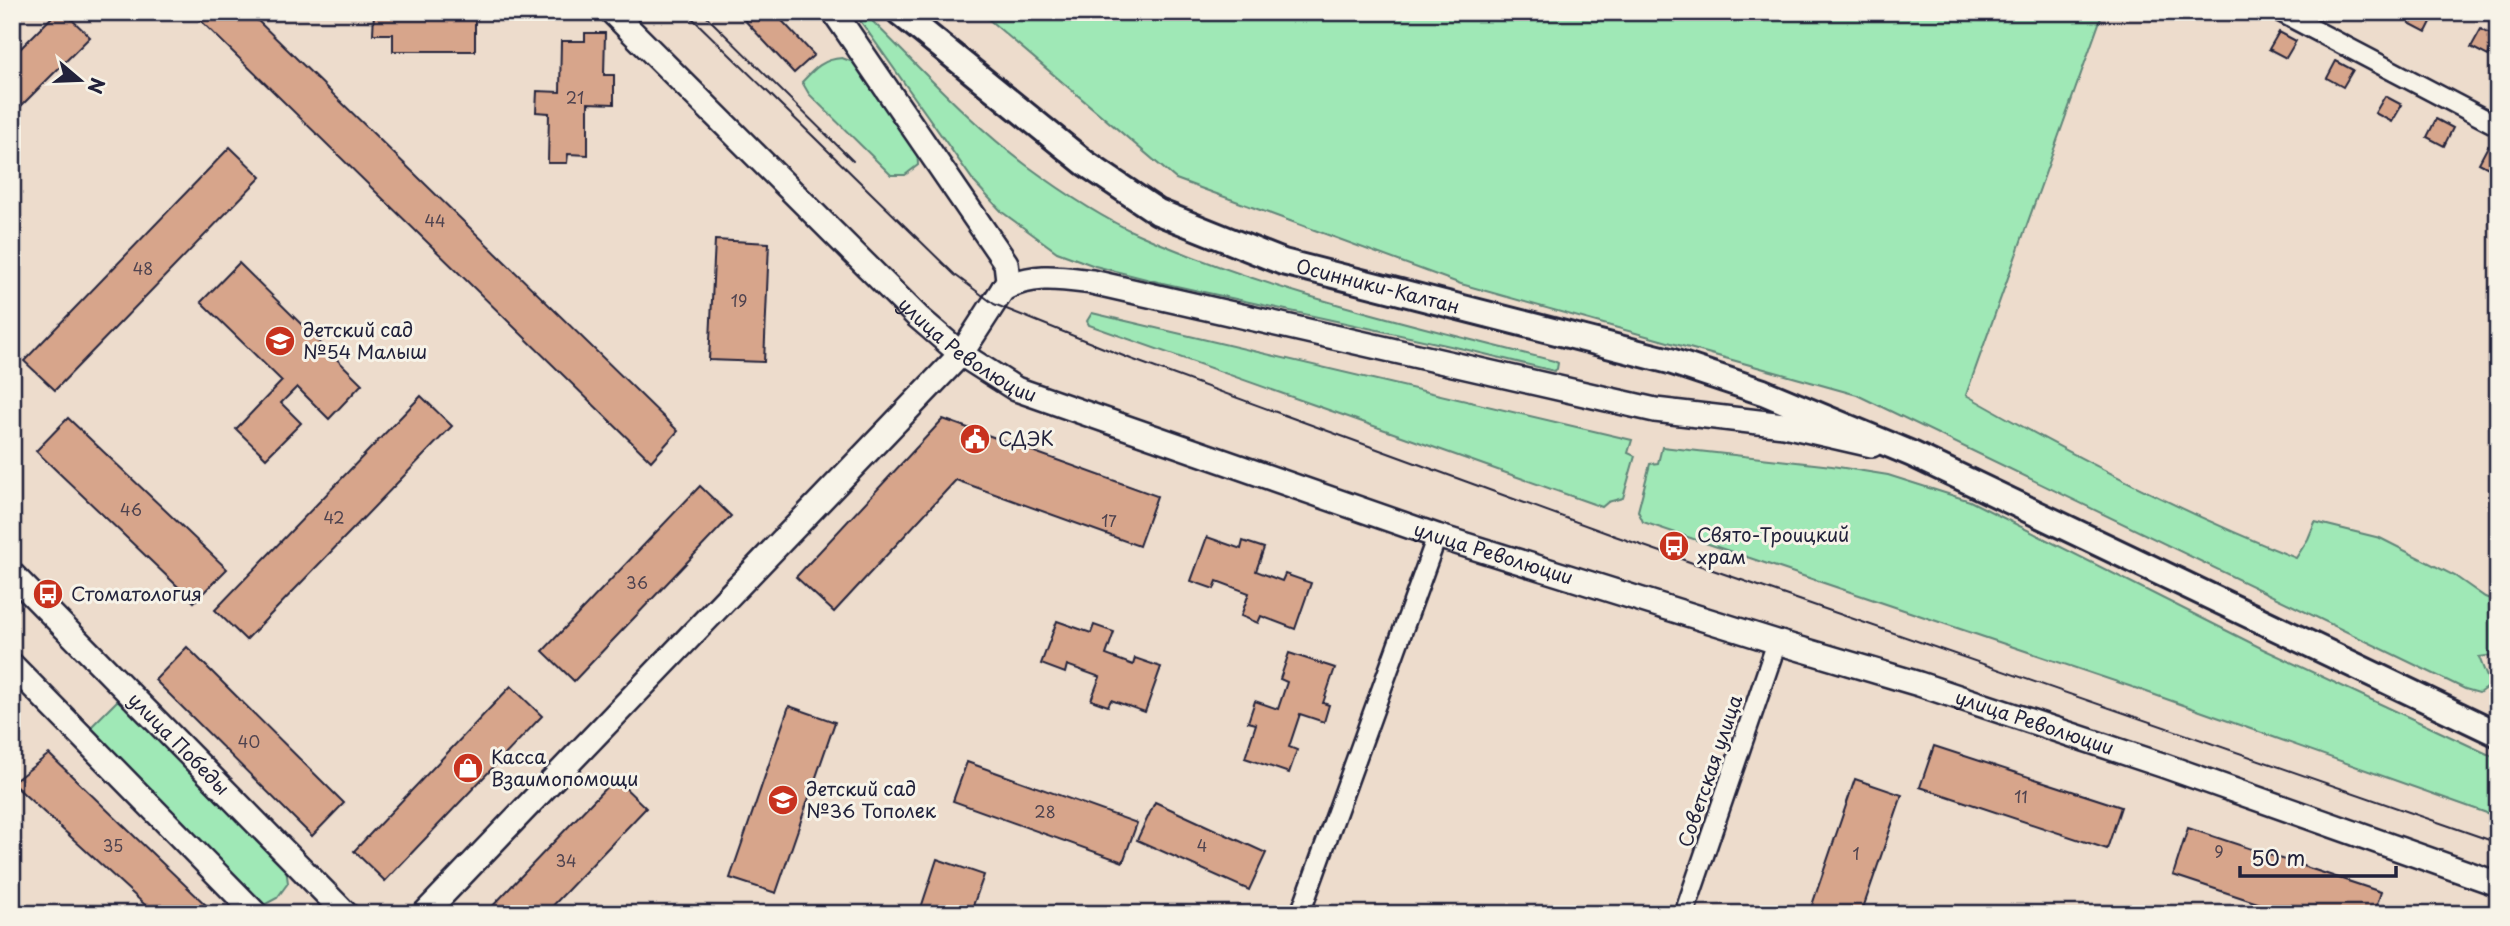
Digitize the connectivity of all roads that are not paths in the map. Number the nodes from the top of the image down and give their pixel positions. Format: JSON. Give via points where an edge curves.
{"nodes":[{"id":1,"x":612,"y":12,"type":"edge"},
{"id":2,"x":834,"y":12,"type":"edge"},
{"id":3,"x":899,"y":12,"type":"edge"},
{"id":4,"x":2280,"y":12,"type":"edge"},
{"id":5,"x":2498,"y":126,"type":"edge"},
{"id":6,"x":1003,"y":289,"type":"junction"},
{"id":7,"x":961,"y":354,"type":"junction"},
{"id":8,"x":1912,"y":454,"type":"junction"},
{"id":9,"x":1437,"y":536,"type":"junction"},
{"id":10,"x":12,"y":574,"type":"edge"},
{"id":11,"x":1777,"y":642,"type":"junction"},
{"id":12,"x":12,"y":665,"type":"edge"},
{"id":13,"x":2498,"y":734,"type":"edge"},
{"id":14,"x":2498,"y":884,"type":"edge"},
{"id":15,"x":256,"y":914,"type":"edge"},
{"id":16,"x":346,"y":914,"type":"edge"},
{"id":17,"x":424,"y":914,"type":"edge"},
{"id":18,"x":1300,"y":914,"type":"edge"},
{"id":19,"x":1684,"y":914,"type":"edge"}],
"edges":[{"from":1,"to":7,"type":"street","name":"улица Революции","via":[[918,317]]},
{"from":2,"to":6,"type":"street","via":[[1006,263],[1008,281]]},
{"from":3,"to":8,"type":"main road","name":"Осинники-Калтан","via":[[1085,163],[1158,212],[1283,262],[1670,361],[1763,392]]},
{"from":4,"to":5,"type":"street"},
{"from":6,"to":7,"type":"street"},
{"from":6,"to":8,"type":"street","via":[[1033,277],[1092,282],[1655,410],[1784,425]]},
{"from":7,"to":9,"type":"street","name":"улица Революции","via":[[1016,389]]},
{"from":7,"to":17,"type":"street"},
{"from":8,"to":13,"type":"main road","name":"Осинники-Калтан"},
{"from":9,"to":11,"type":"street","name":"улица Революции"},
{"from":9,"to":18,"type":"street"},
{"from":10,"to":16,"type":"street","name":"улица Победы"},
{"from":11,"to":14,"type":"street","name":"улица Революции","via":[[2139,757]]},
{"from":11,"to":19,"type":"street","name":"Советская улица"},
{"from":12,"to":15,"type":"street"}]}
